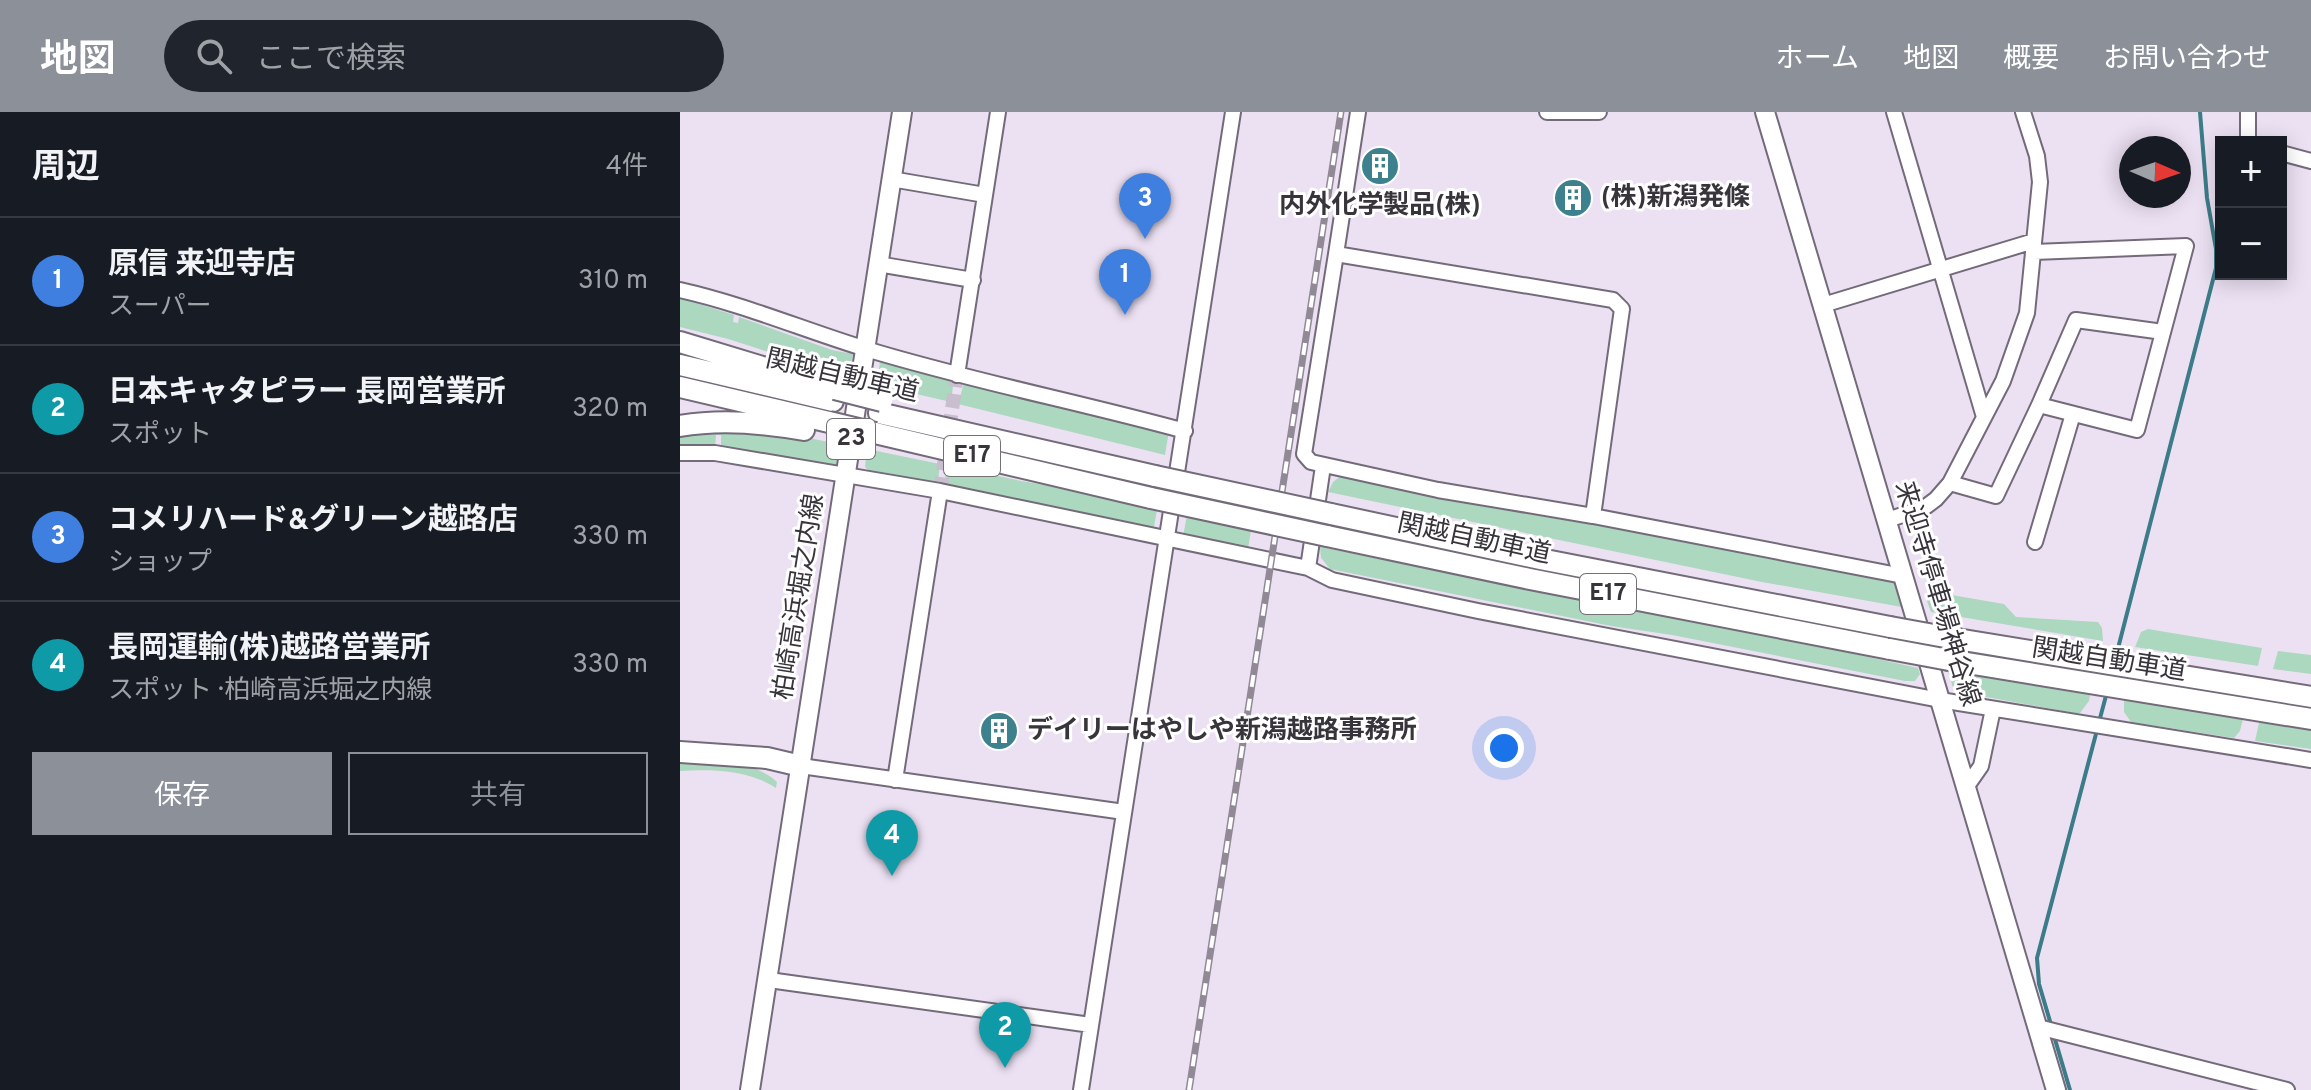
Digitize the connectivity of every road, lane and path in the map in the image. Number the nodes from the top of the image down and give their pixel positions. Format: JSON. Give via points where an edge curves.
{"nodes":[{"id":1,"x":902,"y":112,"type":"edge"},
{"id":2,"x":998,"y":112,"type":"edge"},
{"id":3,"x":1233,"y":112,"type":"edge"},
{"id":4,"x":1358,"y":112,"type":"edge"},
{"id":5,"x":1547,"y":112,"type":"edge"},
{"id":6,"x":1599,"y":112,"type":"edge"},
{"id":7,"x":1765,"y":112,"type":"edge"},
{"id":8,"x":1894,"y":112,"type":"edge"},
{"id":9,"x":2023,"y":112,"type":"edge"},
{"id":10,"x":2248,"y":112,"type":"edge"},
{"id":11,"x":2248,"y":136,"type":"edge"},
{"id":12,"x":2287,"y":155,"type":"edge"},
{"id":13,"x":2311,"y":161,"type":"edge"},
{"id":14,"x":891,"y":179,"type":"junction"},
{"id":15,"x":985,"y":195,"type":"junction"},
{"id":16,"x":2034,"y":246,"type":"junction"},
{"id":17,"x":1336,"y":254,"type":"junction"},
{"id":18,"x":878,"y":264,"type":"junction"},
{"id":19,"x":1941,"y":269,"type":"junction"},
{"id":20,"x":973,"y":280,"type":"junction"},
{"id":21,"x":680,"y":290,"type":"edge"},
{"id":22,"x":1823,"y":305,"type":"junction"},
{"id":23,"x":2163,"y":332,"type":"junction"},
{"id":24,"x":680,"y":342,"type":"edge"},
{"id":25,"x":866,"y":349,"type":"junction"},
{"id":26,"x":680,"y":365,"type":"edge"},
{"id":27,"x":957,"y":375,"type":"junction"},
{"id":28,"x":680,"y":387,"type":"edge"},
{"id":29,"x":834,"y":395,"type":"junction"},
{"id":30,"x":2039,"y":405,"type":"junction"},
{"id":31,"x":2073,"y":414,"type":"junction"},
{"id":32,"x":1984,"y":417,"type":"junction"},
{"id":33,"x":877,"y":422,"type":"junction"},
{"id":34,"x":680,"y":426,"type":"edge"},
{"id":35,"x":829,"y":428,"type":"junction"},
{"id":36,"x":1185,"y":431,"type":"junction"},
{"id":37,"x":680,"y":453,"type":"edge"},
{"id":38,"x":1323,"y":466,"type":"junction"},
{"id":39,"x":845,"y":475,"type":"junction"},
{"id":40,"x":1950,"y":483,"type":"junction"},
{"id":41,"x":940,"y":491,"type":"junction"},
{"id":42,"x":1593,"y":516,"type":"junction"},
{"id":43,"x":1887,"y":520,"type":"junction"},
{"id":44,"x":1166,"y":540,"type":"junction"},
{"id":45,"x":2035,"y":542,"type":"dead end"},
{"id":46,"x":1308,"y":568,"type":"junction"},
{"id":47,"x":1903,"y":576,"type":"junction"},
{"id":48,"x":2311,"y":697,"type":"edge"},
{"id":49,"x":1940,"y":700,"type":"junction"},
{"id":50,"x":1993,"y":709,"type":"junction"},
{"id":51,"x":2311,"y":719,"type":"edge"},
{"id":52,"x":680,"y":752,"type":"edge"},
{"id":53,"x":723,"y":755,"type":"junction"},
{"id":54,"x":680,"y":759,"type":"edge"},
{"id":55,"x":2311,"y":760,"type":"edge"},
{"id":56,"x":801,"y":766,"type":"junction"},
{"id":57,"x":895,"y":780,"type":"junction"},
{"id":58,"x":1967,"y":786,"type":"junction"},
{"id":59,"x":1124,"y":812,"type":"junction"},
{"id":60,"x":769,"y":980,"type":"junction"},
{"id":61,"x":1091,"y":1025,"type":"junction"},
{"id":62,"x":2038,"y":1027,"type":"junction"},
{"id":63,"x":750,"y":1090,"type":"edge"},
{"id":64,"x":1081,"y":1090,"type":"edge"},
{"id":65,"x":2056,"y":1090,"type":"edge"},
{"id":66,"x":2287,"y":1090,"type":"edge"}],
"edges":[{"from":1,"to":14,"type":"main road","name":"柏崎高浜堀之内線","number":"23"},
{"from":2,"to":15,"type":"street"},
{"from":3,"to":36,"type":"street"},
{"from":4,"to":17,"type":"street"},
{"from":5,"to":6,"type":"street"},
{"from":7,"to":22,"type":"main road","name":"来迎寺停車場神谷線"},
{"from":8,"to":19,"type":"street"},
{"from":9,"to":16,"type":"street","via":[[2039,169]]},
{"from":10,"to":11,"type":"street"},
{"from":12,"to":13,"type":"street"},
{"from":14,"to":15,"type":"street"},
{"from":14,"to":18,"type":"main road","name":"柏崎高浜堀之内線","number":"23"},
{"from":15,"to":20,"type":"street"},
{"from":16,"to":19,"type":"street"},
{"from":16,"to":23,"type":"street","via":[[2186,246]]},
{"from":16,"to":32,"type":"street","via":[[2027,313]]},
{"from":17,"to":38,"type":"street","via":[[1304,454]]},
{"from":17,"to":42,"type":"street","via":[[1613,300],[1622,309]]},
{"from":18,"to":20,"type":"street"},
{"from":18,"to":25,"type":"main road","name":"柏崎高浜堀之内線","number":"23"},
{"from":19,"to":22,"type":"street"},
{"from":19,"to":32,"type":"street"},
{"from":20,"to":27,"type":"street"},
{"from":21,"to":25,"type":"street"},
{"from":22,"to":43,"type":"main road","name":"来迎寺停車場神谷線"},
{"from":23,"to":30,"type":"street","via":[[2076,320]]},
{"from":23,"to":31,"type":"street","via":[[2137,430]]},
{"from":24,"to":29,"type":"highway"},
{"from":25,"to":27,"type":"street"},
{"from":25,"to":39,"type":"main road","name":"柏崎高浜堀之内線","number":"23"},
{"from":26,"to":29,"type":"highway","name":"関越自動車道"},
{"from":27,"to":36,"type":"street"},
{"from":28,"to":35,"type":"highway","name":"関越自動車道"},
{"from":29,"to":33,"type":"highway","name":"関越自動車道"},
{"from":30,"to":31,"type":"street"},
{"from":30,"to":40,"type":"street","via":[[1996,496]]},
{"from":31,"to":45,"type":"street"},
{"from":32,"to":40,"type":"street"},
{"from":33,"to":35,"type":"highway"},
{"from":33,"to":48,"type":"highway","name":"関越自動車道","number":"E17","bridge":true,"via":[[1890,627]]},
{"from":33,"to":51,"type":"highway","name":"関越自動車道","number":"E17","bridge":true,"via":[[1069,479],[1530,579],[1949,660]]},
{"from":34,"to":35,"type":"highway"},
{"from":36,"to":44,"type":"street"},
{"from":37,"to":39,"type":"street","via":[[715,453]]},
{"from":38,"to":42,"type":"street"},
{"from":38,"to":46,"type":"street"},
{"from":39,"to":41,"type":"street"},
{"from":39,"to":56,"type":"main road","name":"柏崎高浜堀之内線","number":"23"},
{"from":40,"to":43,"type":"street","via":[[1924,508]]},
{"from":41,"to":44,"type":"street"},
{"from":41,"to":57,"type":"street"},
{"from":42,"to":47,"type":"street"},
{"from":43,"to":47,"type":"main road","name":"来迎寺停車場神谷線"},
{"from":44,"to":46,"type":"street"},
{"from":44,"to":59,"type":"street"},
{"from":46,"to":49,"type":"street","via":[[1332,580],[1464,608]]},
{"from":47,"to":49,"type":"main road","name":"来迎寺停車場神谷線"},
{"from":49,"to":50,"type":"street"},
{"from":49,"to":58,"type":"main road","name":"来迎寺停車場神谷線"},
{"from":50,"to":55,"type":"street"},
{"from":50,"to":58,"type":"street","via":[[1981,766]]},
{"from":52,"to":53,"type":"highway"},
{"from":53,"to":54,"type":"highway"},
{"from":53,"to":56,"type":"highway"},
{"from":56,"to":57,"type":"street"},
{"from":56,"to":60,"type":"main road","name":"柏崎高浜堀之内線","number":"23"},
{"from":57,"to":59,"type":"street"},
{"from":58,"to":62,"type":"main road","name":"来迎寺停車場神谷線"},
{"from":59,"to":61,"type":"street"},
{"from":60,"to":61,"type":"street"},
{"from":60,"to":63,"type":"main road","name":"柏崎高浜堀之内線","number":"23"},
{"from":61,"to":64,"type":"street"},
{"from":62,"to":65,"type":"main road","name":"来迎寺停車場神谷線"},
{"from":62,"to":66,"type":"street"}]}
